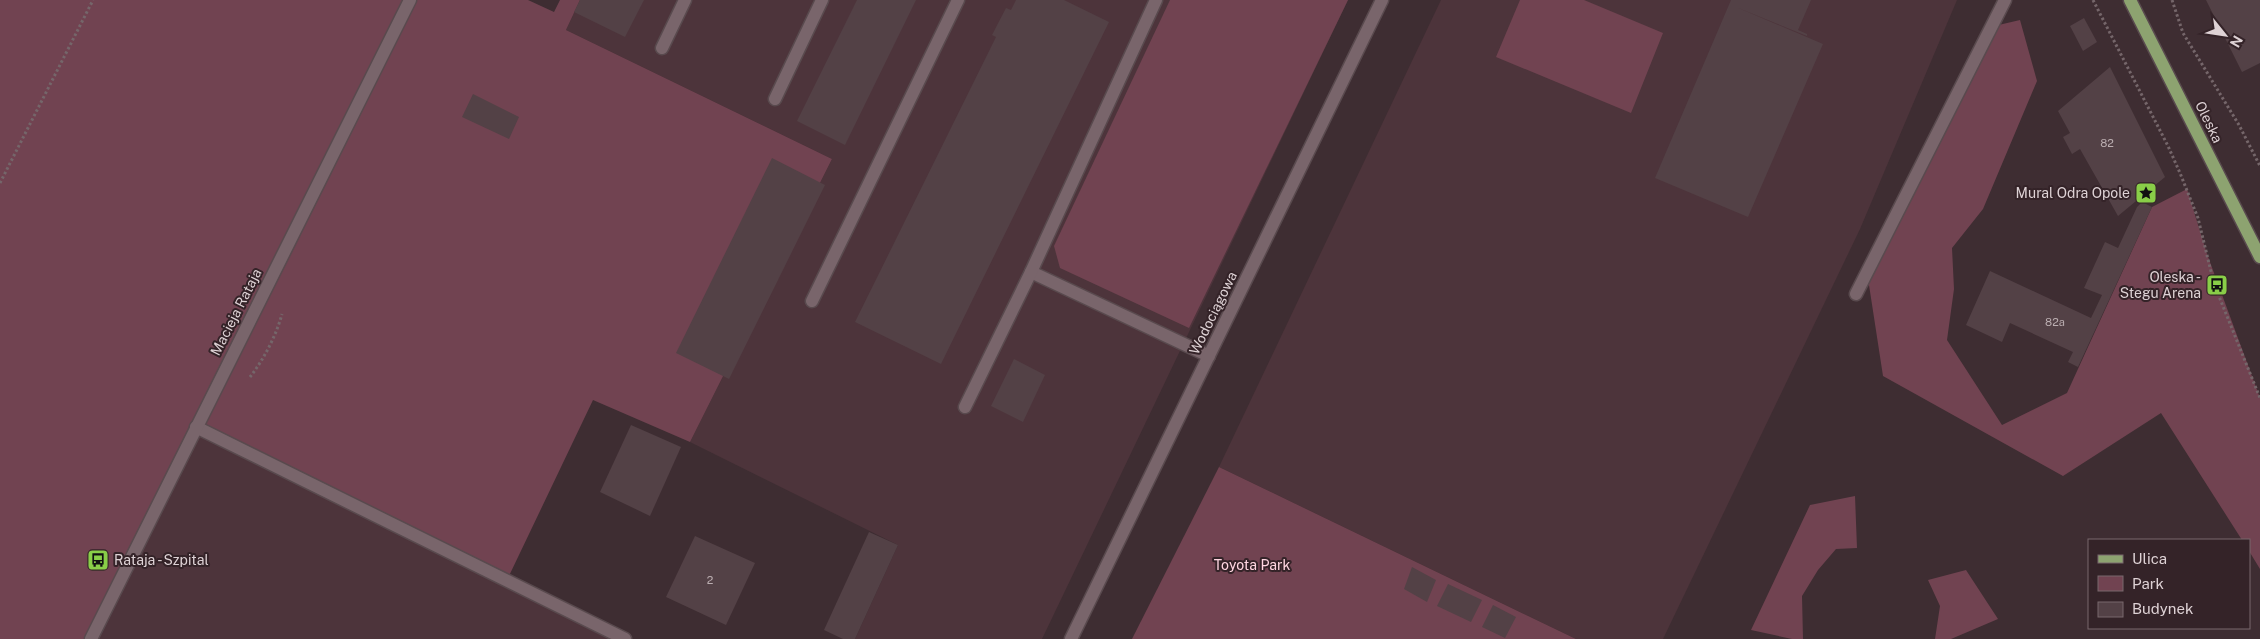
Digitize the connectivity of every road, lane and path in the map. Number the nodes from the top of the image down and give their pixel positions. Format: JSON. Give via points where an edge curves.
{"nodes":[{"id":1,"x":93,"y":0,"type":"edge"},
{"id":2,"x":410,"y":0,"type":"edge"},
{"id":3,"x":684,"y":0,"type":"edge"},
{"id":4,"x":822,"y":0,"type":"edge"},
{"id":5,"x":958,"y":0,"type":"edge"},
{"id":6,"x":1156,"y":0,"type":"edge"},
{"id":7,"x":1382,"y":0,"type":"edge"},
{"id":8,"x":2005,"y":0,"type":"edge"},
{"id":9,"x":2093,"y":0,"type":"edge"},
{"id":10,"x":2130,"y":0,"type":"edge"},
{"id":11,"x":2172,"y":0,"type":"edge"},
{"id":12,"x":662,"y":48,"type":"dead end"},
{"id":13,"x":774,"y":100,"type":"dead end"},
{"id":14,"x":2260,"y":166,"type":"edge"},
{"id":15,"x":0,"y":183,"type":"edge"},
{"id":16,"x":2260,"y":257,"type":"edge"},
{"id":17,"x":1030,"y":272,"type":"junction"},
{"id":18,"x":1856,"y":294,"type":"dead end"},
{"id":19,"x":812,"y":301,"type":"dead end"},
{"id":20,"x":1209,"y":356,"type":"junction"},
{"id":21,"x":2260,"y":398,"type":"edge"},
{"id":22,"x":966,"y":407,"type":"dead end"},
{"id":23,"x":196,"y":427,"type":"junction"},
{"id":24,"x":607,"y":635,"type":"edge"},
{"id":25,"x":91,"y":639,"type":"edge"},
{"id":26,"x":625,"y":639,"type":"edge"},
{"id":27,"x":1071,"y":639,"type":"edge"}],
"edges":[{"from":1,"to":15,"type":"path"},
{"from":2,"to":23,"type":"street","name":"Macieja Rataja"},
{"from":3,"to":12,"type":"street"},
{"from":4,"to":13,"type":"street"},
{"from":5,"to":19,"type":"street"},
{"from":6,"to":17,"type":"street"},
{"from":7,"to":20,"type":"street","name":"Wodociągowa"},
{"from":8,"to":18,"type":"street"},
{"from":9,"to":21,"type":"path","via":[[2176,164],[2198,218],[2214,284]]},
{"from":10,"to":16,"type":"main road","name":"Oleska"},
{"from":11,"to":14,"type":"path","via":[[2183,33]]},
{"from":17,"to":20,"type":"street"},
{"from":17,"to":22,"type":"street"},
{"from":20,"to":27,"type":"street","name":"Wodociągowa"},
{"from":23,"to":24,"type":"street"},
{"from":23,"to":25,"type":"street","name":"Macieja Rataja"},
{"from":24,"to":26,"type":"street"}]}
